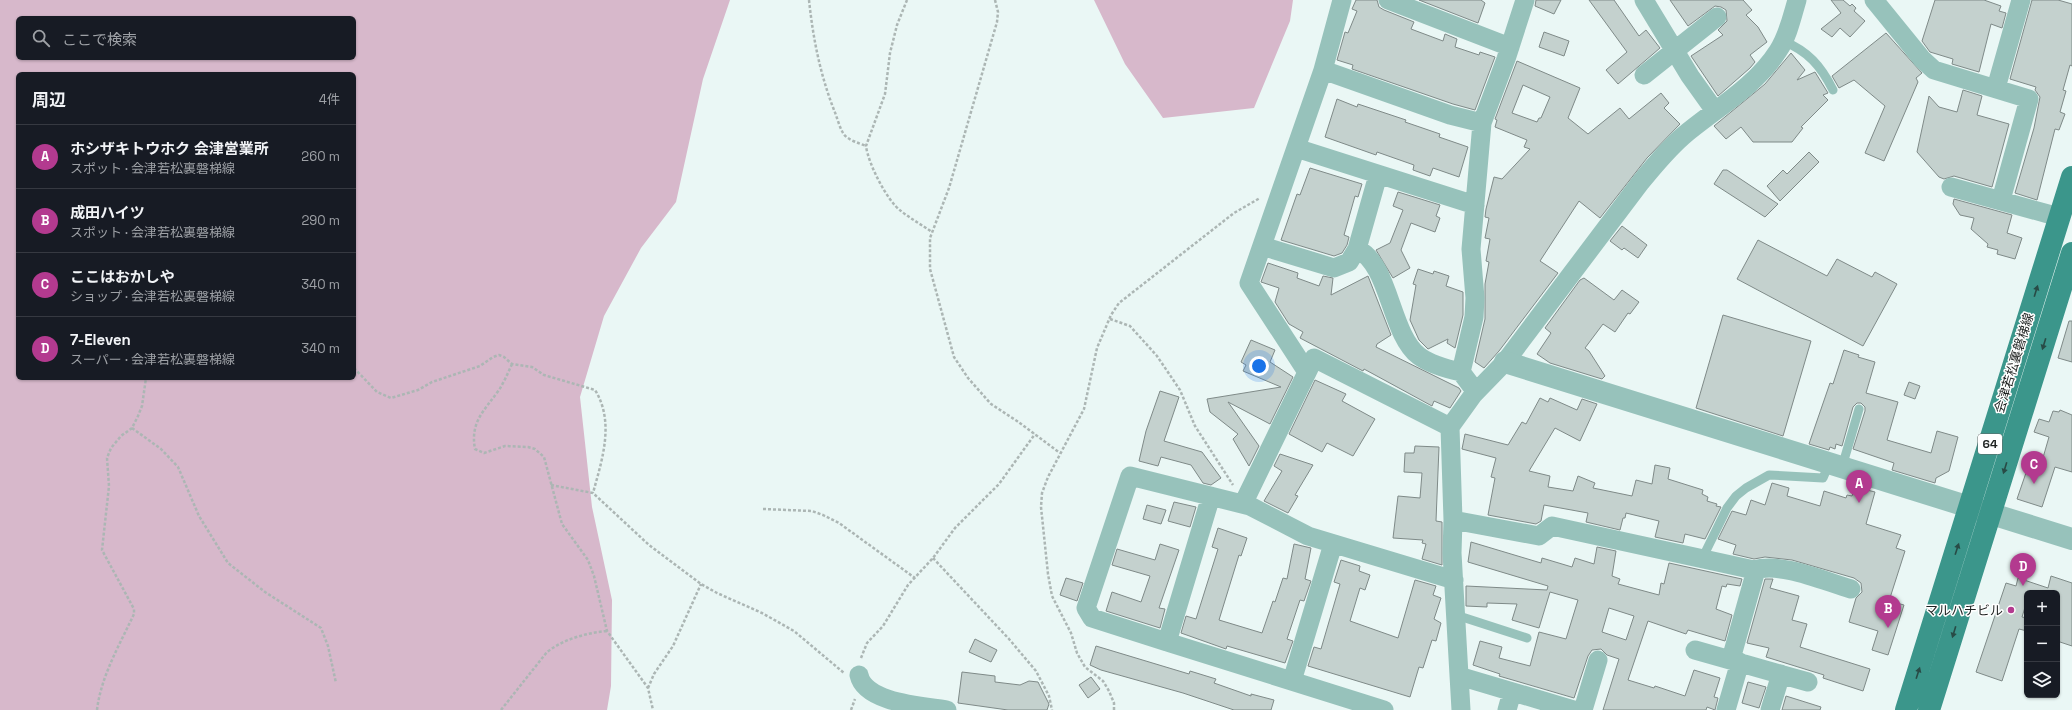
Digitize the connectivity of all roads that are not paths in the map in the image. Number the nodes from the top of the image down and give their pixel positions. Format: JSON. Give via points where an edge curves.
{"nodes":[{"id":1,"x":1342,"y":0,"type":"edge"},
{"id":2,"x":1388,"y":0,"type":"edge"},
{"id":3,"x":1525,"y":0,"type":"edge"},
{"id":4,"x":1644,"y":0,"type":"edge"},
{"id":5,"x":1797,"y":0,"type":"edge"},
{"id":6,"x":1874,"y":0,"type":"edge"},
{"id":7,"x":2021,"y":0,"type":"edge"},
{"id":8,"x":1717,"y":17,"type":"dead end"},
{"id":9,"x":1783,"y":41,"type":"junction"},
{"id":10,"x":1510,"y":47,"type":"junction"},
{"id":11,"x":1675,"y":52,"type":"junction"},
{"id":12,"x":1323,"y":70,"type":"junction"},
{"id":13,"x":1644,"y":75,"type":"dead end"},
{"id":14,"x":1996,"y":88,"type":"junction"},
{"id":15,"x":1833,"y":90,"type":"dead end"},
{"id":16,"x":1715,"y":112,"type":"junction"},
{"id":17,"x":1482,"y":123,"type":"junction"},
{"id":18,"x":1296,"y":148,"type":"junction"},
{"id":19,"x":1378,"y":175,"type":"junction"},
{"id":20,"x":2072,"y":177,"type":"edge"},
{"id":21,"x":1951,"y":187,"type":"dead end"},
{"id":22,"x":2000,"y":200,"type":"junction"},
{"id":23,"x":1475,"y":205,"type":"junction"},
{"id":24,"x":2059,"y":217,"type":"junction"},
{"id":25,"x":1262,"y":246,"type":"junction"},
{"id":26,"x":1357,"y":249,"type":"junction"},
{"id":27,"x":2072,"y":253,"type":"edge"},
{"id":28,"x":2065,"y":300,"type":"edge"},
{"id":29,"x":1505,"y":362,"type":"junction"},
{"id":30,"x":1307,"y":372,"type":"junction"},
{"id":31,"x":1461,"y":372,"type":"junction"},
{"id":32,"x":1476,"y":392,"type":"junction"},
{"id":33,"x":1859,"y":409,"type":"dead end"},
{"id":34,"x":1450,"y":428,"type":"junction"},
{"id":35,"x":1836,"y":465,"type":"junction"},
{"id":36,"x":1211,"y":496,"type":"junction"},
{"id":37,"x":1244,"y":500,"type":"junction"},
{"id":38,"x":1970,"y":507,"type":"junction"},
{"id":39,"x":1991,"y":514,"type":"junction"},
{"id":40,"x":1454,"y":520,"type":"junction"},
{"id":41,"x":2072,"y":539,"type":"edge"},
{"id":42,"x":1333,"y":544,"type":"junction"},
{"id":43,"x":1702,"y":559,"type":"junction"},
{"id":44,"x":1756,"y":570,"type":"junction"},
{"id":45,"x":1454,"y":580,"type":"junction"},
{"id":46,"x":1851,"y":589,"type":"dead end"},
{"id":47,"x":1456,"y":615,"type":"junction"},
{"id":48,"x":1527,"y":638,"type":"dead end"},
{"id":49,"x":1167,"y":642,"type":"junction"},
{"id":50,"x":1694,"y":650,"type":"dead end"},
{"id":51,"x":1598,"y":660,"type":"dead end"},
{"id":52,"x":1735,"y":661,"type":"junction"},
{"id":53,"x":1781,"y":674,"type":"junction"},
{"id":54,"x":1459,"y":676,"type":"junction"},
{"id":55,"x":860,"y":679,"type":"road end"},
{"id":56,"x":1292,"y":681,"type":"junction"},
{"id":57,"x":1808,"y":682,"type":"dead end"},
{"id":58,"x":1512,"y":692,"type":"junction"},
{"id":59,"x":947,"y":710,"type":"edge"},
{"id":60,"x":1384,"y":710,"type":"edge"},
{"id":61,"x":1461,"y":710,"type":"edge"},
{"id":62,"x":1507,"y":710,"type":"edge"},
{"id":63,"x":1574,"y":710,"type":"edge"},
{"id":64,"x":1583,"y":710,"type":"edge"},
{"id":65,"x":1726,"y":710,"type":"edge"},
{"id":66,"x":1770,"y":710,"type":"edge"},
{"id":67,"x":1906,"y":710,"type":"edge"},
{"id":68,"x":1929,"y":710,"type":"edge"}],
"edges":[{"from":1,"to":12,"type":"street"},
{"from":2,"to":10,"type":"street"},
{"from":3,"to":10,"type":"street"},
{"from":4,"to":11,"type":"street"},
{"from":5,"to":9,"type":"street"},
{"from":6,"to":14,"type":"street","via":[[1934,70]]},
{"from":7,"to":14,"type":"street"},
{"from":8,"to":11,"type":"street"},
{"from":9,"to":15,"type":"lane","via":[[1799,47],[1812,58],[1824,71]]},
{"from":9,"to":16,"type":"street","via":[[1758,76]]},
{"from":10,"to":17,"type":"street"},
{"from":11,"to":13,"type":"street"},
{"from":11,"to":16,"type":"street"},
{"from":12,"to":17,"type":"street","via":[[1450,115]]},
{"from":12,"to":18,"type":"street"},
{"from":14,"to":22,"type":"street","via":[[2030,99]]},
{"from":16,"to":29,"type":"street","via":[[1682,138],[1640,183]]},
{"from":17,"to":23,"type":"street"},
{"from":18,"to":19,"type":"street"},
{"from":18,"to":25,"type":"street"},
{"from":19,"to":23,"type":"street"},
{"from":19,"to":26,"type":"street"},
{"from":20,"to":24,"type":"main road","name":"会津若松裏磐梯線","number":"64"},
{"from":21,"to":22,"type":"street"},
{"from":22,"to":24,"type":"street"},
{"from":23,"to":31,"type":"street","via":[[1471,248],[1474,317]]},
{"from":38,"to":24,"type":"main road","name":"会津若松裏磐梯線","number":"64","one_way":true},
{"from":25,"to":26,"type":"street","via":[[1334,268],[1349,262]]},
{"from":25,"to":30,"type":"street","via":[[1249,283]]},
{"from":26,"to":31,"type":"street","via":[[1364,252],[1381,278],[1400,330],[1418,356],[1439,367]]},
{"from":27,"to":28,"type":"main road","name":"会津若松裏磐梯線","number":"64"},
{"from":28,"to":39,"type":"main road","name":"会津若松裏磐梯線","number":"64","one_way":true},
{"from":29,"to":32,"type":"street"},
{"from":29,"to":35,"type":"street"},
{"from":30,"to":34,"type":"street","via":[[1314,358]]},
{"from":30,"to":37,"type":"street"},
{"from":31,"to":32,"type":"street"},
{"from":32,"to":34,"type":"street"},
{"from":33,"to":35,"type":"lane"},
{"from":34,"to":40,"type":"street"},
{"from":35,"to":38,"type":"street"},
{"from":35,"to":43,"type":"lane","via":[[1823,478],[1769,475],[1746,488],[1727,508]]},
{"from":36,"to":37,"type":"street"},
{"from":36,"to":49,"type":"street"},
{"from":36,"to":49,"type":"street","via":[[1130,476],[1086,608],[1092,618]]},
{"from":37,"to":42,"type":"street","via":[[1250,506],[1308,536]]},
{"from":38,"to":39,"type":"street"},
{"from":67,"to":38,"type":"main road","name":"会津若松裏磐梯線","number":"64","one_way":true},
{"from":39,"to":41,"type":"street"},
{"from":39,"to":68,"type":"main road","name":"会津若松裏磐梯線","number":"64","one_way":true},
{"from":40,"to":43,"type":"street","via":[[1539,536],[1552,526]]},
{"from":40,"to":45,"type":"street"},
{"from":42,"to":45,"type":"street"},
{"from":42,"to":56,"type":"street"},
{"from":43,"to":44,"type":"street"},
{"from":44,"to":46,"type":"street","via":[[1784,570]]},
{"from":44,"to":52,"type":"street"},
{"from":45,"to":47,"type":"street"},
{"from":47,"to":48,"type":"lane"},
{"from":47,"to":54,"type":"street"},
{"from":49,"to":56,"type":"street"},
{"from":50,"to":52,"type":"street"},
{"from":51,"to":64,"type":"street"},
{"from":52,"to":53,"type":"street"},
{"from":52,"to":65,"type":"street"},
{"from":53,"to":57,"type":"street"},
{"from":53,"to":66,"type":"street"},
{"from":54,"to":58,"type":"street"},
{"from":54,"to":61,"type":"street"},
{"from":55,"to":59,"type":"street","via":[[876,695],[902,703]]},
{"from":56,"to":60,"type":"street"},
{"from":58,"to":62,"type":"street"},
{"from":58,"to":63,"type":"street"}]}
